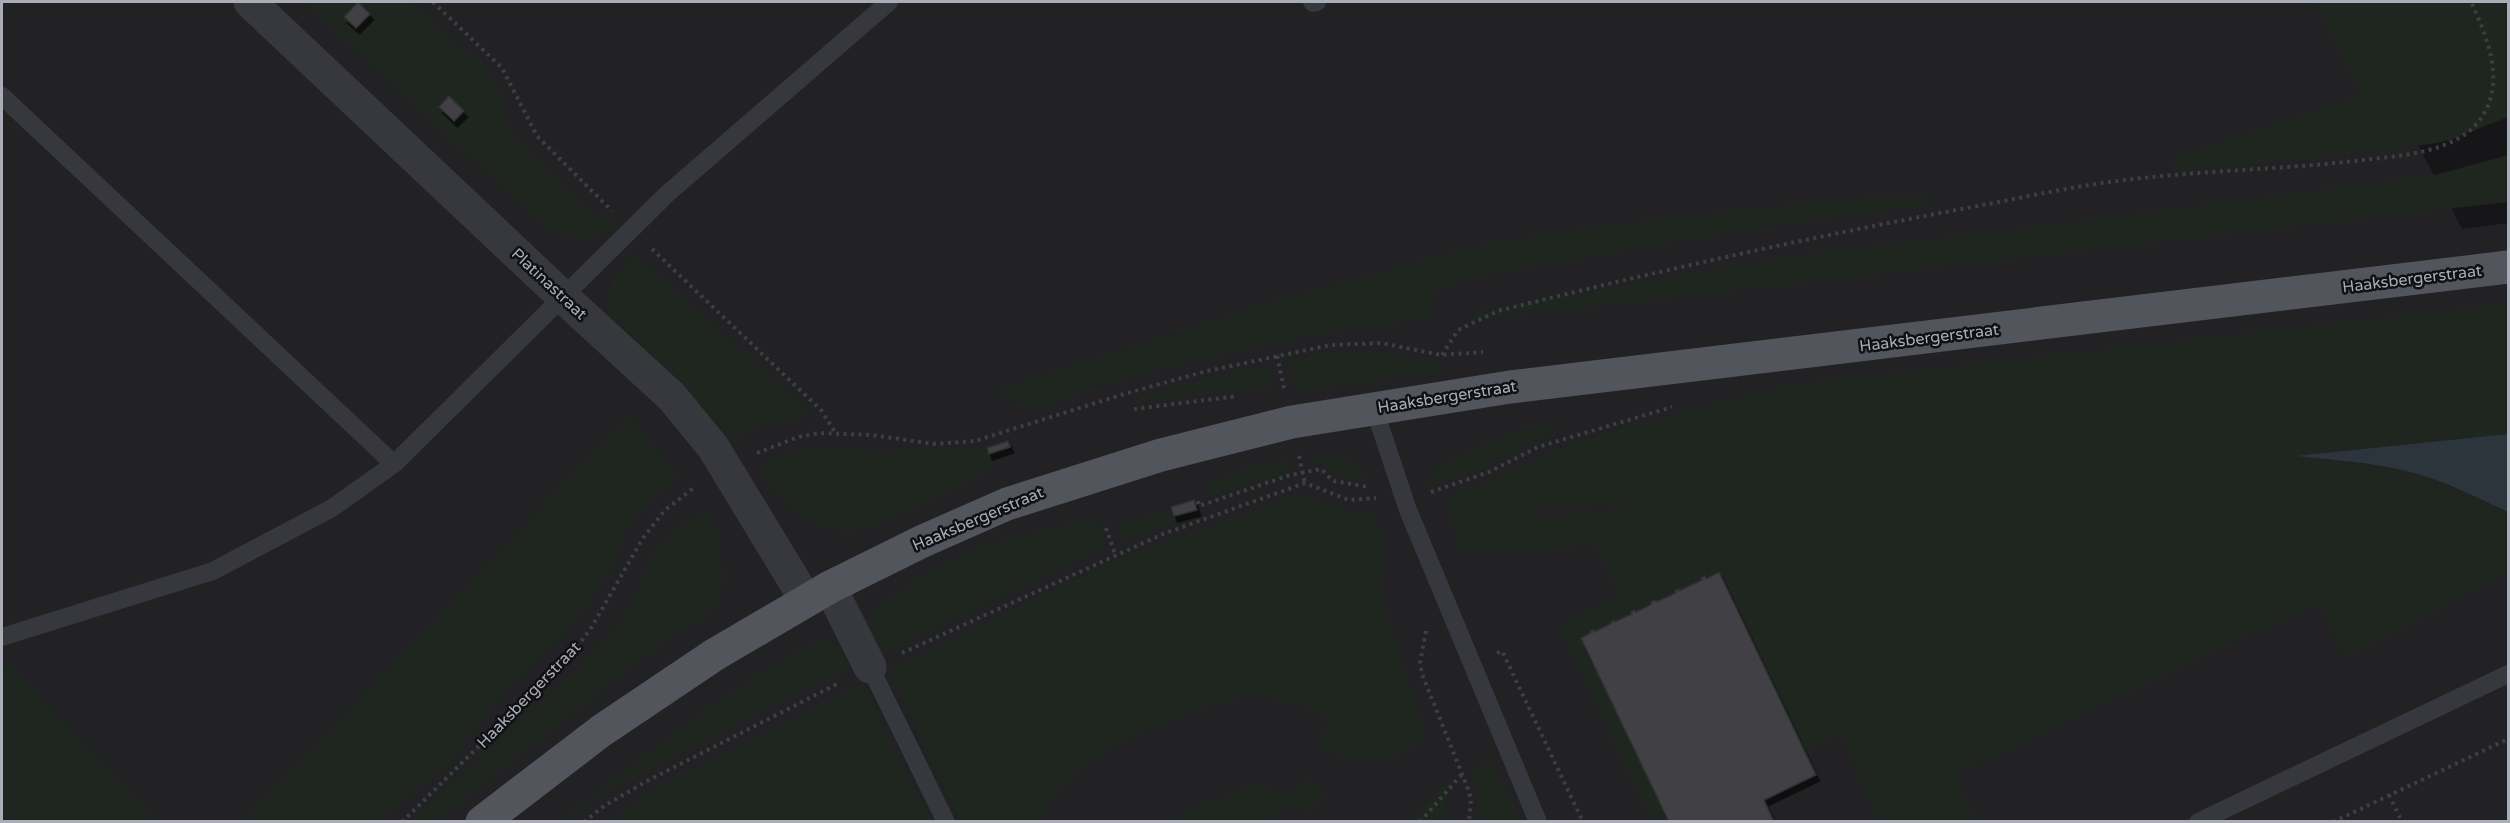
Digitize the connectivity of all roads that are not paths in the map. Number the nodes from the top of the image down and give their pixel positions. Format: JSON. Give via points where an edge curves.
{"nodes":[{"id":1,"x":250,"y":2,"type":"edge"},
{"id":2,"x":889,"y":2,"type":"edge"},
{"id":3,"x":1312,"y":2,"type":"edge"},
{"id":4,"x":1317,"y":2,"type":"edge"},
{"id":5,"x":2,"y":96,"type":"edge"},
{"id":6,"x":2508,"y":267,"type":"edge"},
{"id":7,"x":563,"y":297,"type":"junction"},
{"id":8,"x":1374,"y":408,"type":"junction"},
{"id":9,"x":394,"y":464,"type":"junction"},
{"id":10,"x":818,"y":594,"type":"junction"},
{"id":11,"x":2,"y":637,"type":"edge"},
{"id":12,"x":870,"y":667,"type":"joint"},
{"id":13,"x":2508,"y":674,"type":"edge"},
{"id":14,"x":482,"y":822,"type":"edge"},
{"id":15,"x":946,"y":822,"type":"edge"},
{"id":16,"x":1538,"y":822,"type":"edge"},
{"id":17,"x":2198,"y":822,"type":"edge"}],
"edges":[{"from":1,"to":7,"type":"street","name":"Platinastraat"},
{"from":2,"to":7,"type":"lane","via":[[667,194]]},
{"from":3,"to":4,"type":"lane"},
{"from":5,"to":9,"type":"lane"},
{"from":6,"to":8,"type":"main road","name":"Haaksbergerstraat","via":[[1510,387]]},
{"from":7,"to":9,"type":"lane"},
{"from":7,"to":10,"type":"street","name":"Platinastraat","via":[[672,397],[701,430]]},
{"from":8,"to":10,"type":"main road","name":"Haaksbergerstraat","via":[[1240,434],[1007,504]]},
{"from":8,"to":16,"type":"lane","via":[[1404,497]]},
{"from":9,"to":11,"type":"lane","via":[[332,508],[213,571]]},
{"from":10,"to":12,"type":"street","name":"Platinastraat"},
{"from":10,"to":14,"type":"main road","name":"Haaksbergerstraat","via":[[714,655],[610,724]]},
{"from":12,"to":15,"type":"lane"},
{"from":13,"to":17,"type":"lane"}]}
